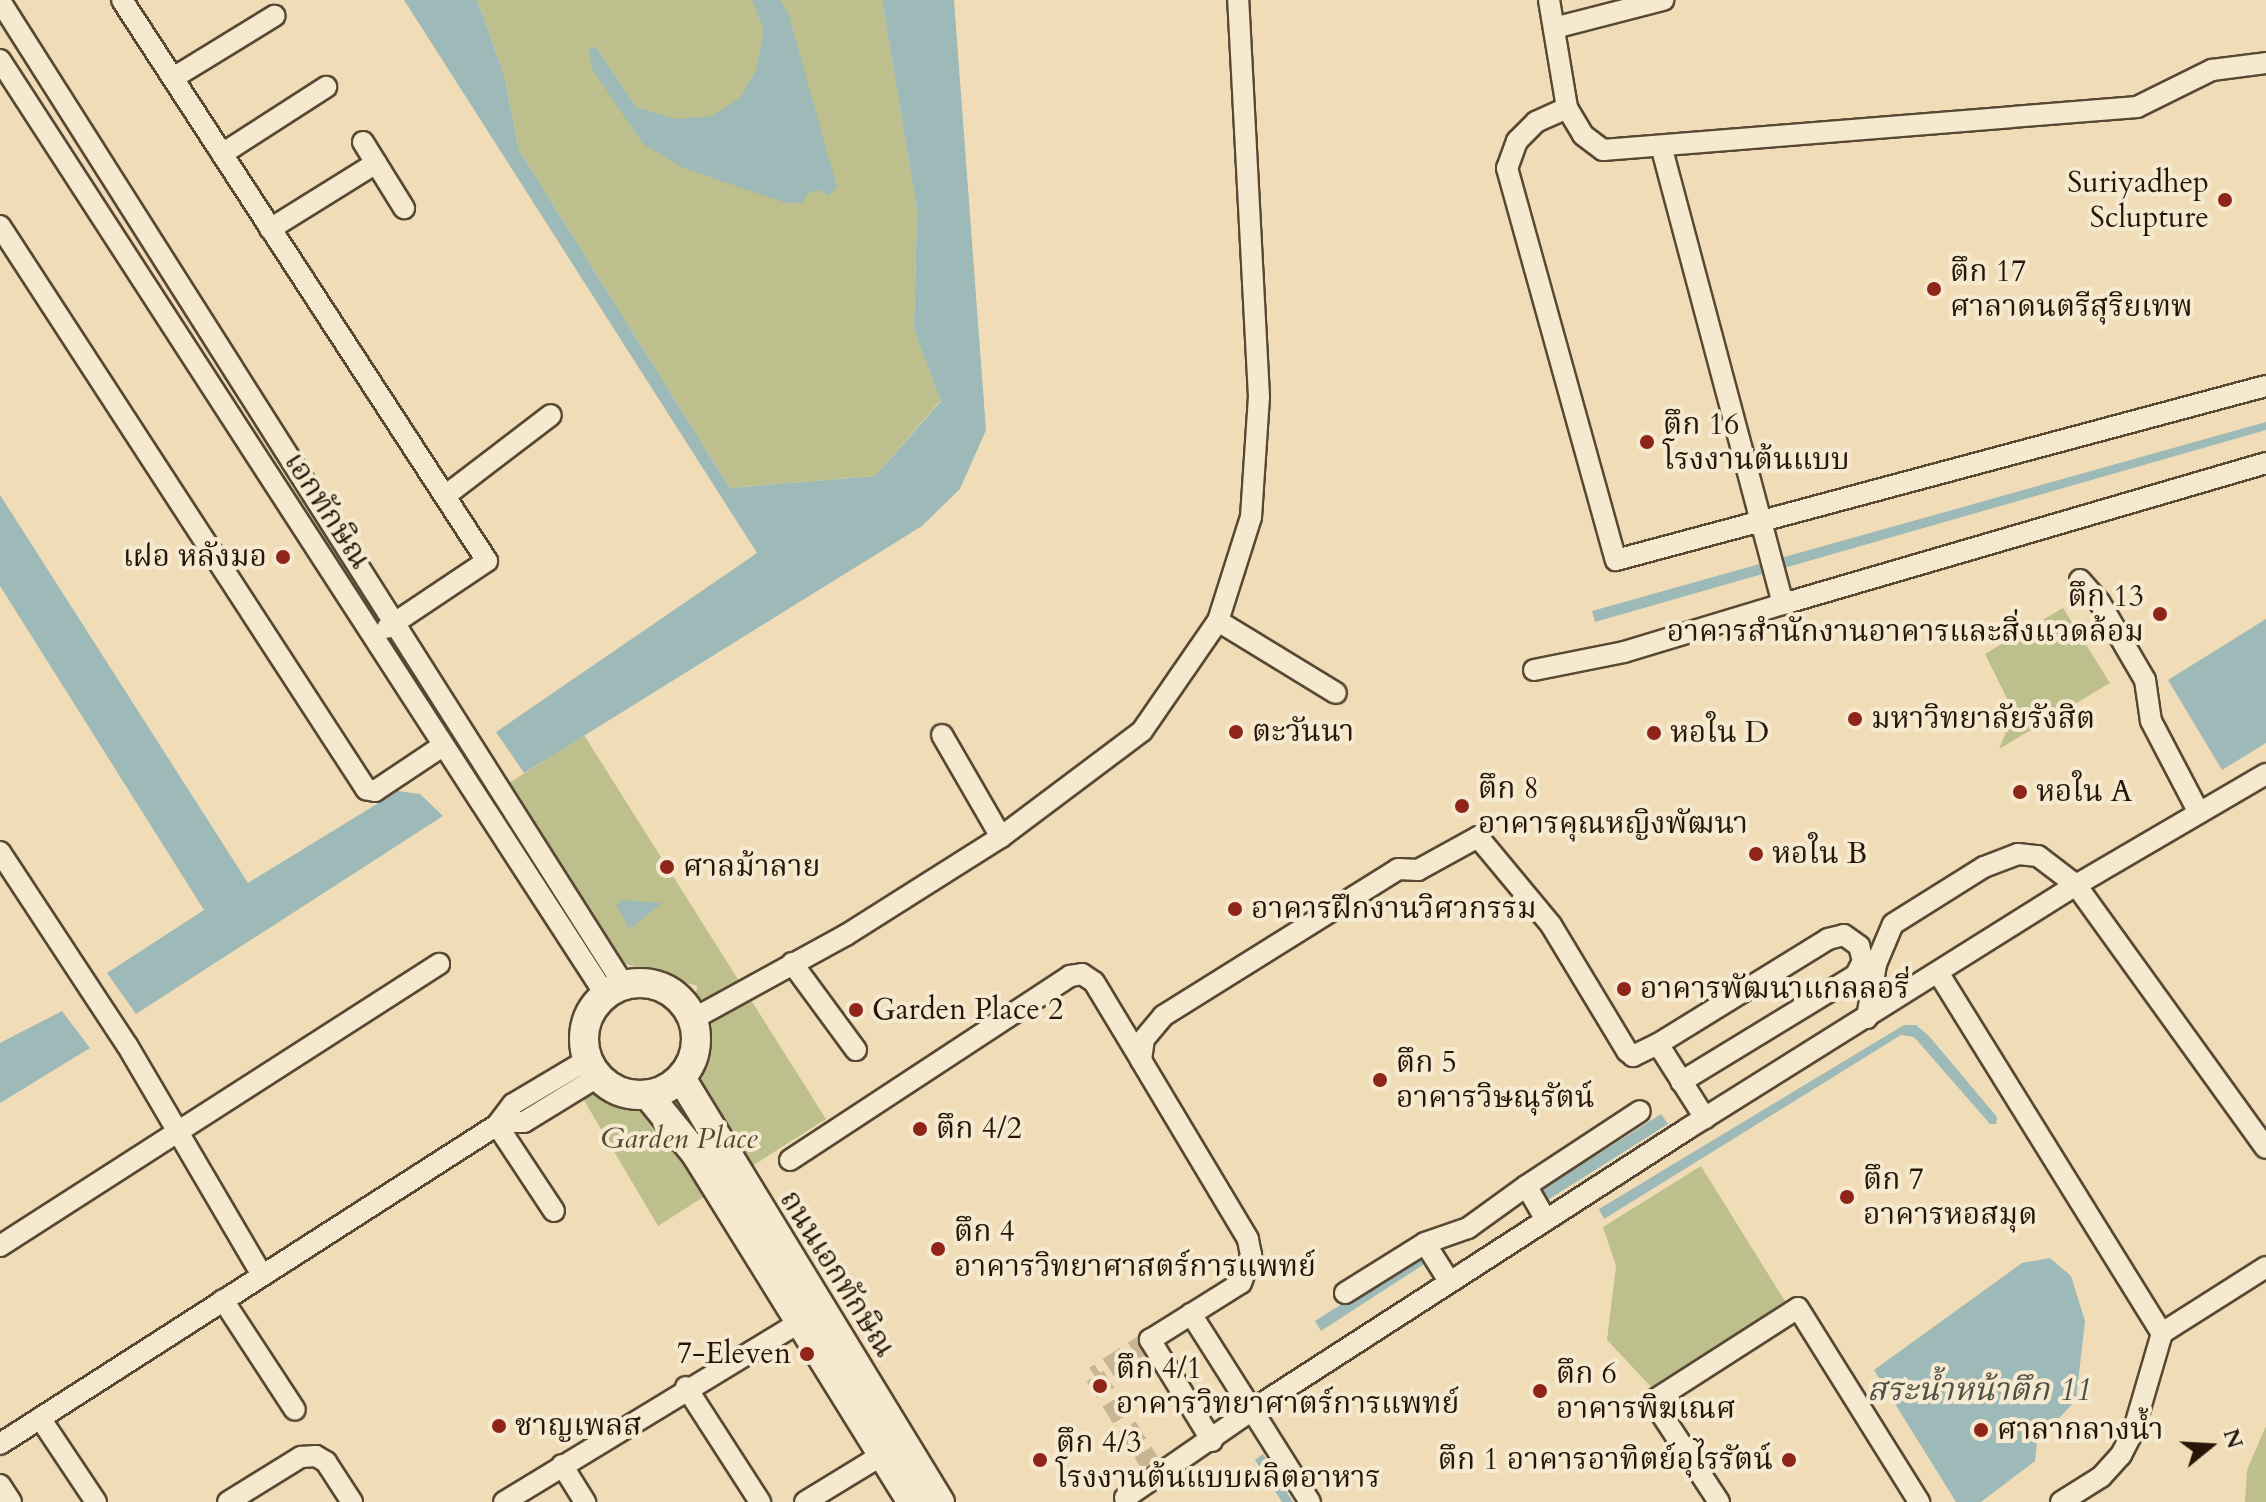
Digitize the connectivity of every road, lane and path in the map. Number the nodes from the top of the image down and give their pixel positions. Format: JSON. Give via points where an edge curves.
{"nodes":[{"id":1,"x":122,"y":0,"type":"edge"},
{"id":2,"x":1238,"y":0,"type":"edge"},
{"id":3,"x":1549,"y":0,"type":"edge"},
{"id":4,"x":1663,"y":0,"type":"edge"},
{"id":5,"x":0,"y":1,"type":"edge"},
{"id":6,"x":274,"y":16,"type":"dead end"},
{"id":7,"x":1554,"y":28,"type":"junction"},
{"id":8,"x":0,"y":60,"type":"edge"},
{"id":9,"x":2266,"y":63,"type":"edge"},
{"id":10,"x":173,"y":78,"type":"junction"},
{"id":11,"x":326,"y":87,"type":"dead end"},
{"id":12,"x":1567,"y":108,"type":"junction"},
{"id":13,"x":363,"y":142,"type":"dead end"},
{"id":14,"x":1662,"y":148,"type":"junction"},
{"id":15,"x":222,"y":154,"type":"junction"},
{"id":16,"x":376,"y":163,"type":"junction"},
{"id":17,"x":404,"y":208,"type":"dead end"},
{"id":18,"x":0,"y":226,"type":"edge"},
{"id":19,"x":270,"y":229,"type":"junction"},
{"id":20,"x":2266,"y":386,"type":"edge"},
{"id":21,"x":551,"y":415,"type":"dead end"},
{"id":22,"x":2266,"y":463,"type":"edge"},
{"id":23,"x":445,"y":496,"type":"junction"},
{"id":24,"x":1759,"y":520,"type":"junction"},
{"id":25,"x":2080,"y":580,"type":"dead end"},
{"id":26,"x":1781,"y":597,"type":"junction"},
{"id":27,"x":397,"y":621,"type":"junction"},
{"id":28,"x":1218,"y":621,"type":"junction"},
{"id":29,"x":373,"y":638,"type":"junction"},
{"id":30,"x":1534,"y":670,"type":"dead end"},
{"id":31,"x":1336,"y":693,"type":"dead end"},
{"id":32,"x":942,"y":735,"type":"dead end"},
{"id":33,"x":441,"y":747,"type":"junction"},
{"id":34,"x":2266,"y":774,"type":"edge"},
{"id":35,"x":2198,"y":811,"type":"junction"},
{"id":36,"x":1001,"y":837,"type":"junction"},
{"id":37,"x":0,"y":852,"type":"edge"},
{"id":38,"x":2076,"y":885,"type":"junction"},
{"id":39,"x":792,"y":963,"type":"junction"},
{"id":40,"x":439,"y":964,"type":"dead end"},
{"id":41,"x":1939,"y":974,"type":"junction"},
{"id":42,"x":614,"y":989,"type":"junction"},
{"id":43,"x":1867,"y":1018,"type":"junction"},
{"id":44,"x":693,"y":1019,"type":"junction"},
{"id":45,"x":1658,"y":1044,"type":"junction"},
{"id":46,"x":856,"y":1050,"type":"dead end"},
{"id":47,"x":1141,"y":1060,"type":"junction"},
{"id":48,"x":593,"y":1068,"type":"junction"},
{"id":49,"x":681,"y":1078,"type":"junction"},
{"id":50,"x":1681,"y":1082,"type":"junction"},
{"id":51,"x":648,"y":1095,"type":"junction"},
{"id":52,"x":1640,"y":1111,"type":"dead end"},
{"id":53,"x":1705,"y":1118,"type":"junction"},
{"id":54,"x":499,"y":1124,"type":"junction"},
{"id":55,"x":177,"y":1133,"type":"junction"},
{"id":56,"x":2266,"y":1148,"type":"edge"},
{"id":57,"x":790,"y":1160,"type":"dead end"},
{"id":58,"x":1526,"y":1186,"type":"junction"},
{"id":59,"x":554,"y":1211,"type":"dead end"},
{"id":60,"x":1546,"y":1220,"type":"junction"},
{"id":61,"x":1425,"y":1243,"type":"junction"},
{"id":62,"x":0,"y":1246,"type":"edge"},
{"id":63,"x":2266,"y":1267,"type":"edge"},
{"id":64,"x":262,"y":1275,"type":"junction"},
{"id":65,"x":1449,"y":1281,"type":"junction"},
{"id":66,"x":1345,"y":1293,"type":"dead end"},
{"id":67,"x":223,"y":1300,"type":"junction"},
{"id":68,"x":1191,"y":1314,"type":"junction"},
{"id":69,"x":808,"y":1317,"type":"junction"},
{"id":70,"x":2162,"y":1333,"type":"junction"},
{"id":71,"x":686,"y":1387,"type":"junction"},
{"id":72,"x":295,"y":1410,"type":"dead end"},
{"id":73,"x":1252,"y":1410,"type":"junction"},
{"id":74,"x":40,"y":1418,"type":"junction"},
{"id":75,"x":1212,"y":1441,"type":"junction"},
{"id":76,"x":0,"y":1444,"type":"edge"},
{"id":77,"x":882,"y":1455,"type":"junction"},
{"id":78,"x":562,"y":1465,"type":"junction"},
{"id":79,"x":0,"y":1485,"type":"edge"},
{"id":80,"x":1125,"y":1498,"type":"dead end"},
{"id":81,"x":11,"y":1502,"type":"edge"},
{"id":82,"x":96,"y":1502,"type":"edge"},
{"id":83,"x":228,"y":1502,"type":"edge"},
{"id":84,"x":352,"y":1502,"type":"edge"},
{"id":85,"x":504,"y":1502,"type":"edge"},
{"id":86,"x":585,"y":1502,"type":"edge"},
{"id":87,"x":760,"y":1502,"type":"edge"},
{"id":88,"x":805,"y":1502,"type":"edge"},
{"id":89,"x":912,"y":1502,"type":"edge"},
{"id":90,"x":940,"y":1502,"type":"edge"},
{"id":91,"x":1310,"y":1502,"type":"edge"},
{"id":92,"x":1719,"y":1502,"type":"edge"},
{"id":93,"x":1919,"y":1502,"type":"edge"},
{"id":94,"x":2061,"y":1502,"type":"edge"}],
"edges":[{"from":1,"to":10,"type":"street"},
{"from":2,"to":28,"type":"street","via":[[1259,397],[1251,517]]},
{"from":3,"to":7,"type":"street"},
{"from":4,"to":7,"type":"street"},
{"from":5,"to":27,"type":"street"},
{"from":6,"to":10,"type":"street"},
{"from":7,"to":12,"type":"street"},
{"from":8,"to":29,"type":"street","name":"เอกทักษิณ"},
{"from":9,"to":14,"type":"street","via":[[2212,70],[2137,107]]},
{"from":10,"to":15,"type":"street"},
{"from":11,"to":15,"type":"street"},
{"from":12,"to":14,"type":"street","via":[[1583,135],[1603,150]]},
{"from":12,"to":24,"type":"street","via":[[1536,122],[1517,141],[1507,168],[1616,560]]},
{"from":13,"to":16,"type":"street"},
{"from":14,"to":24,"type":"street"},
{"from":15,"to":19,"type":"street"},
{"from":16,"to":17,"type":"street"},
{"from":16,"to":19,"type":"street"},
{"from":18,"to":33,"type":"street","via":[[366,789],[375,791]]},
{"from":19,"to":23,"type":"street"},
{"from":20,"to":24,"type":"street"},
{"from":21,"to":23,"type":"street"},
{"from":22,"to":26,"type":"street"},
{"from":23,"to":27,"type":"street","via":[[488,564]]},
{"from":24,"to":26,"type":"street"},
{"from":25,"to":35,"type":"street","via":[[2100,603],[2145,680],[2151,721]]},
{"from":26,"to":30,"type":"street","via":[[1624,652]]},
{"from":27,"to":29,"type":"street"},
{"from":27,"to":42,"type":"street","via":[[512,807]]},
{"from":28,"to":31,"type":"street"},
{"from":28,"to":36,"type":"street","via":[[1142,731]]},
{"from":29,"to":33,"type":"street","name":"เอกทักษิณ"},
{"from":32,"to":36,"type":"street"},
{"from":33,"to":42,"type":"street","name":"เอกทักษิณ"},
{"from":34,"to":35,"type":"street"},
{"from":35,"to":38,"type":"street"},
{"from":36,"to":39,"type":"street"},
{"from":37,"to":55,"type":"street","via":[[101,1003]]},
{"from":38,"to":41,"type":"street"},
{"from":38,"to":43,"type":"street","via":[[2055,865],[2029,853],[1984,867],[1941,891],[1893,924],[1882,942]]},
{"from":38,"to":56,"type":"street"},
{"from":39,"to":44,"type":"street"},
{"from":39,"to":46,"type":"street"},
{"from":40,"to":55,"type":"street"},
{"from":41,"to":43,"type":"street"},
{"from":41,"to":70,"type":"street"},
{"from":42,"to":44,"type":"street","via":[[652,983],[677,995]]},
{"from":42,"to":48,"type":"street","via":[[586,1023]]},
{"from":43,"to":53,"type":"street"},
{"from":44,"to":49,"type":"street","via":[[696,1051]]},
{"from":45,"to":47,"type":"street","via":[[1633,1056],[1627,1051],[1551,925],[1478,837],[1418,870],[1398,869],[1163,1016],[1144,1039]]},
{"from":45,"to":50,"type":"street"},
{"from":45,"to":50,"type":"street","via":[[1828,939],[1844,935],[1859,946],[1863,961],[1856,975]]},
{"from":47,"to":57,"type":"street","via":[[1094,982],[1082,974],[1070,976]]},
{"from":47,"to":68,"type":"street","via":[[1248,1239],[1249,1270],[1241,1283]]},
{"from":48,"to":51,"type":"street","via":[[629,1094]]},
{"from":48,"to":54,"type":"street","via":[[524,1122]]},
{"from":49,"to":51,"type":"street"},
{"from":49,"to":69,"type":"street","name":"ถนนเอกทักษิณ"},
{"from":50,"to":53,"type":"street"},
{"from":51,"to":69,"type":"street","name":"ถนนเอกทักษิณ","via":[[696,1154]]},
{"from":52,"to":58,"type":"street"},
{"from":53,"to":60,"type":"street"},
{"from":54,"to":59,"type":"street"},
{"from":54,"to":64,"type":"street"},
{"from":55,"to":62,"type":"street"},
{"from":55,"to":64,"type":"street"},
{"from":58,"to":60,"type":"street"},
{"from":58,"to":61,"type":"street","via":[[1468,1228]]},
{"from":60,"to":65,"type":"street"},
{"from":61,"to":65,"type":"street"},
{"from":61,"to":66,"type":"street"},
{"from":63,"to":70,"type":"street"},
{"from":64,"to":67,"type":"street"},
{"from":65,"to":73,"type":"street"},
{"from":67,"to":72,"type":"street"},
{"from":67,"to":74,"type":"street"},
{"from":68,"to":73,"type":"street"},
{"from":68,"to":75,"type":"street","via":[[1150,1340]]},
{"from":69,"to":71,"type":"street"},
{"from":69,"to":77,"type":"street","name":"ถนนเอกทักษิณ"},
{"from":69,"to":90,"type":"street","name":"ถนนเอกทักษิณ"},
{"from":70,"to":94,"type":"street","via":[[2121,1455],[2101,1477]]},
{"from":71,"to":78,"type":"street"},
{"from":71,"to":87,"type":"street"},
{"from":73,"to":75,"type":"street"},
{"from":73,"to":91,"type":"street"},
{"from":74,"to":76,"type":"street"},
{"from":74,"to":82,"type":"street"},
{"from":75,"to":80,"type":"street"},
{"from":77,"to":88,"type":"street"},
{"from":77,"to":89,"type":"street","name":"ถนนเอกทักษิณ"},
{"from":78,"to":85,"type":"street"},
{"from":78,"to":86,"type":"street"},
{"from":79,"to":81,"type":"street"},
{"from":83,"to":84,"type":"street","via":[[301,1457],[316,1456],[326,1462]]},
{"from":92,"to":93,"type":"street","via":[[1653,1401],[1798,1308]]}]}
